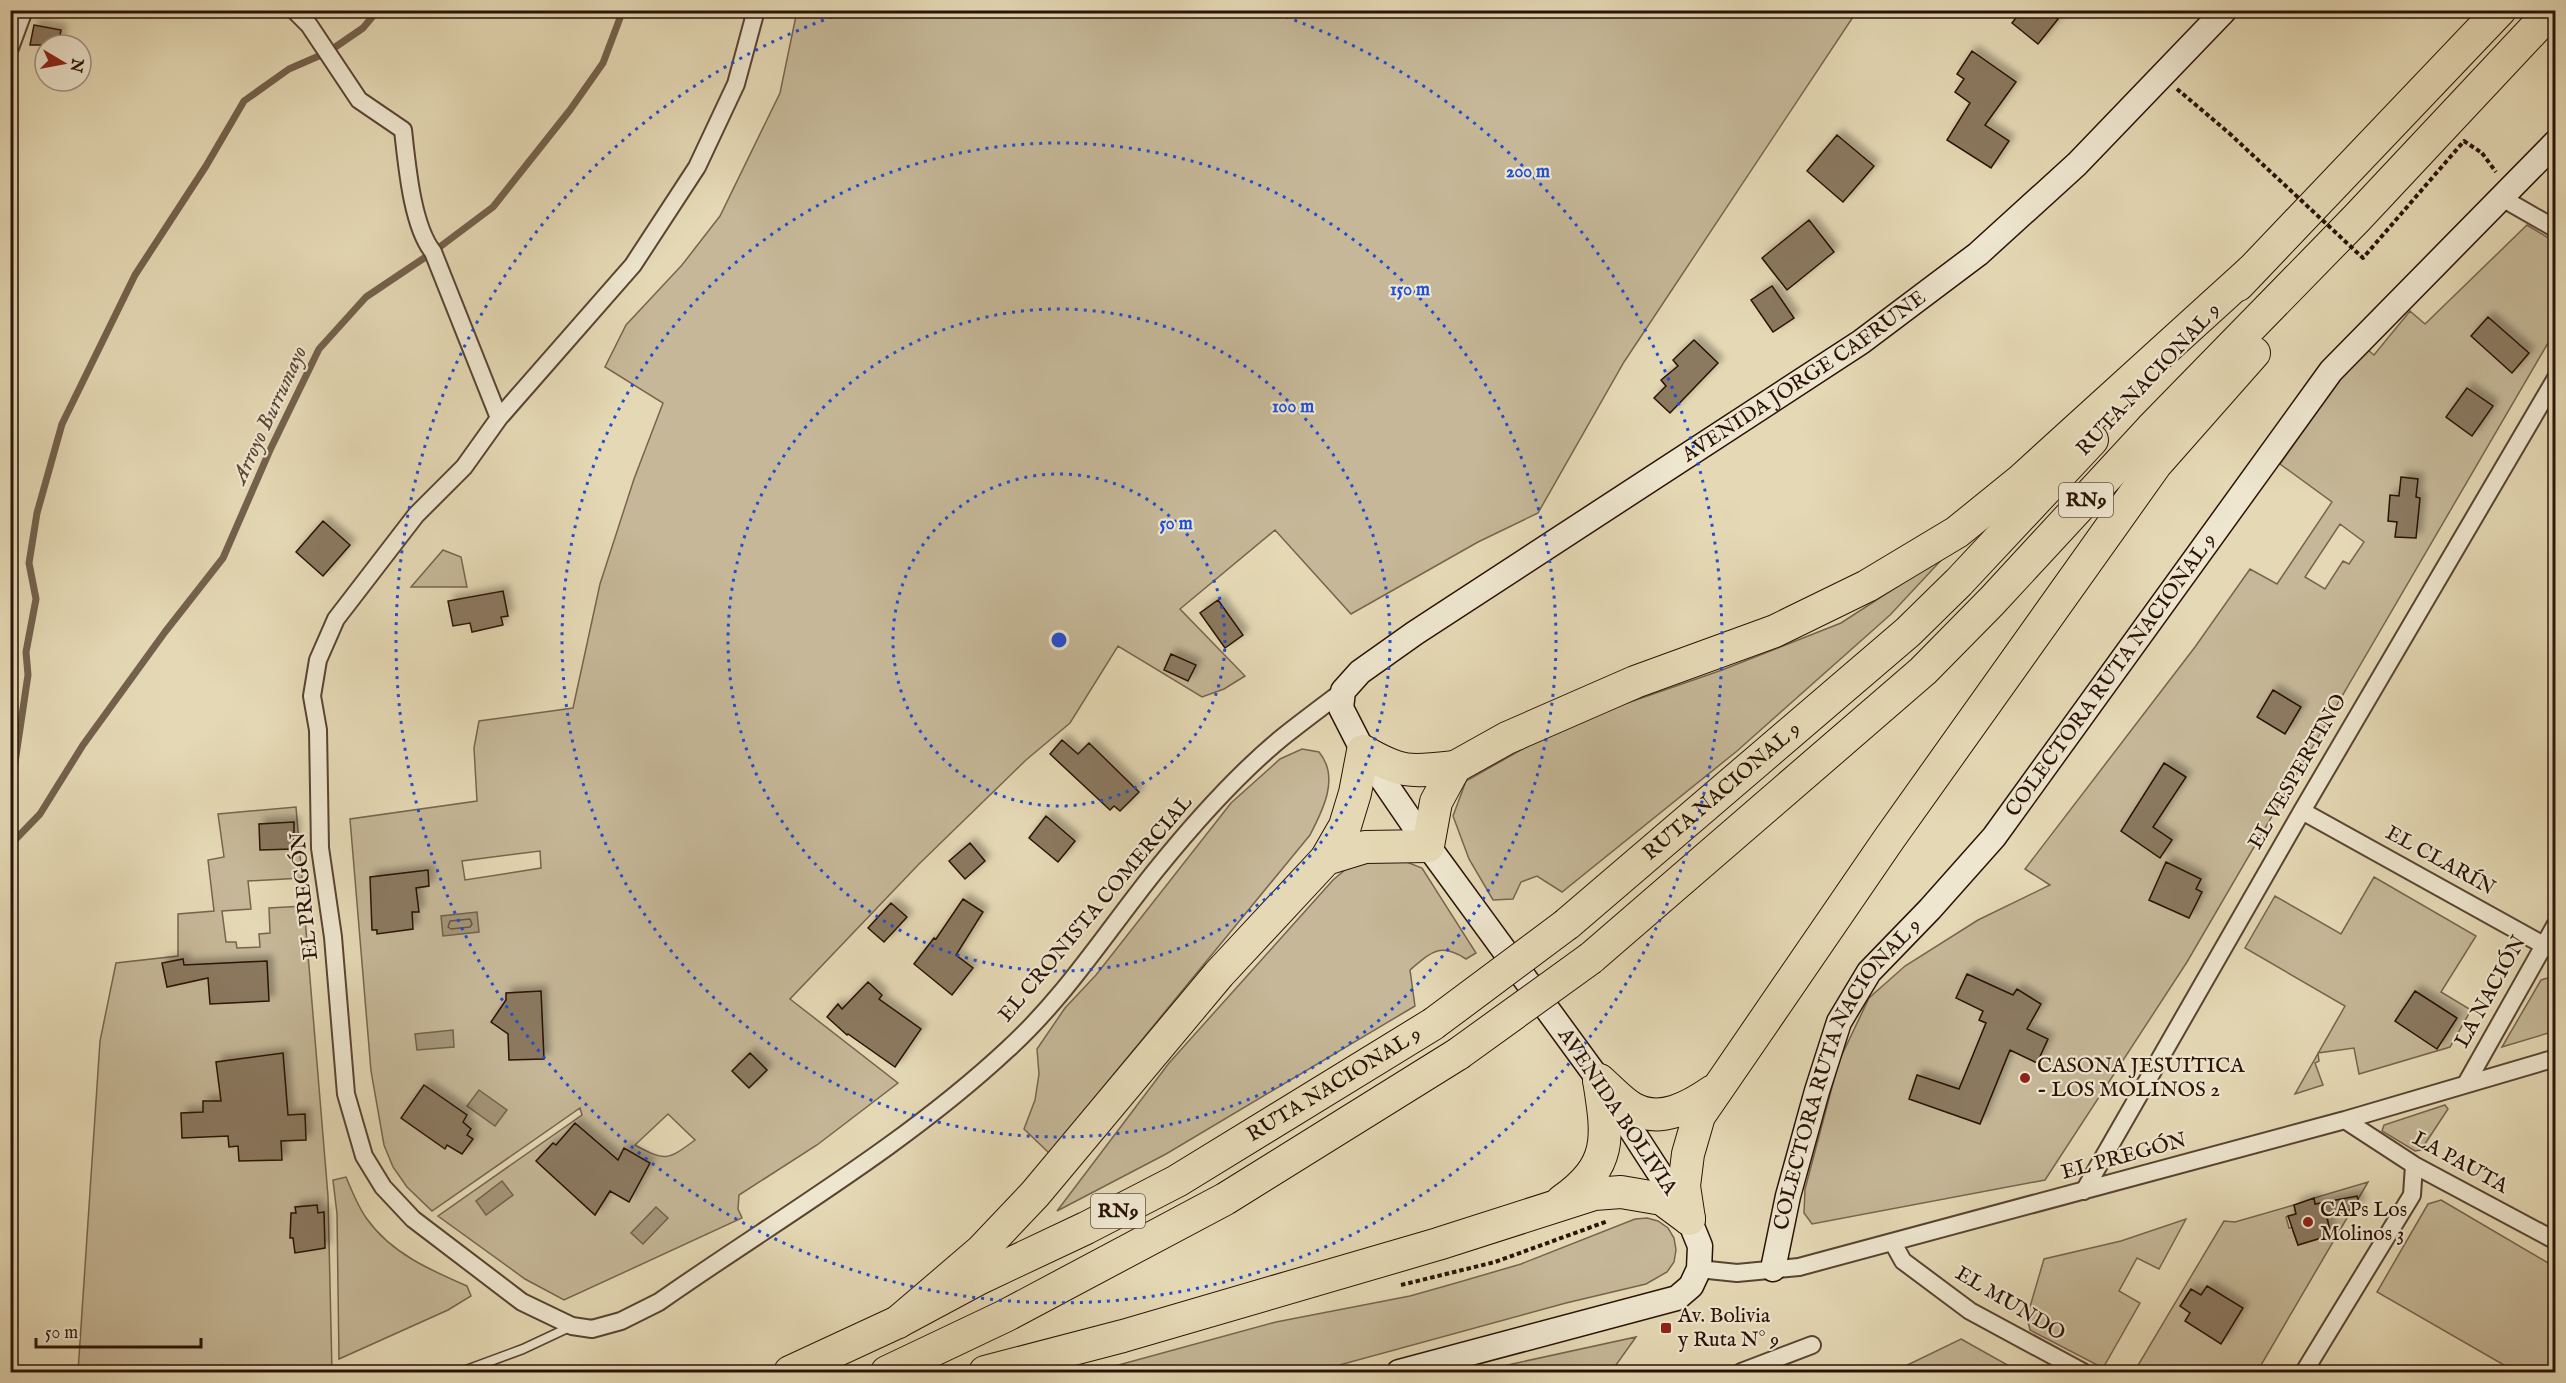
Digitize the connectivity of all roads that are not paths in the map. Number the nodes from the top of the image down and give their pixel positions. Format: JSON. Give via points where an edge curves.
{"nodes":[{"id":1,"x":24,"y":10,"type":"edge"},
{"id":2,"x":294,"y":10,"type":"edge"},
{"id":3,"x":756,"y":10,"type":"edge"},
{"id":4,"x":2225,"y":10,"type":"edge"},
{"id":5,"x":2500,"y":10,"type":"edge"},
{"id":6,"x":2552,"y":10,"type":"edge"},
{"id":7,"x":10,"y":48,"type":"edge"},
{"id":8,"x":2556,"y":142,"type":"edge"},
{"id":9,"x":2502,"y":198,"type":"junction"},
{"id":10,"x":2357,"y":218,"type":"junction"},
{"id":11,"x":2556,"y":229,"type":"edge"},
{"id":12,"x":2251,"y":271,"type":"junction"},
{"id":13,"x":2556,"y":378,"type":"edge"},
{"id":14,"x":499,"y":418,"type":"junction"},
{"id":15,"x":1343,"y":691,"type":"junction"},
{"id":16,"x":1363,"y":751,"type":"junction"},
{"id":17,"x":1455,"y":767,"type":"junction"},
{"id":18,"x":2302,"y":810,"type":"junction"},
{"id":19,"x":1428,"y":846,"type":"junction"},
{"id":20,"x":1326,"y":859,"type":"junction"},
{"id":21,"x":2556,"y":924,"type":"edge"},
{"id":22,"x":2549,"y":948,"type":"edge"},
{"id":23,"x":2556,"y":1058,"type":"edge"},
{"id":24,"x":1599,"y":1080,"type":"junction"},
{"id":25,"x":2467,"y":1082,"type":"junction"},
{"id":26,"x":1719,"y":1087,"type":"junction"},
{"id":27,"x":2345,"y":1120,"type":"junction"},
{"id":28,"x":2414,"y":1165,"type":"junction"},
{"id":29,"x":2084,"y":1191,"type":"junction"},
{"id":30,"x":1549,"y":1210,"type":"junction"},
{"id":31,"x":1689,"y":1219,"type":"junction"},
{"id":32,"x":2556,"y":1241,"type":"edge"},
{"id":33,"x":1893,"y":1243,"type":"junction"},
{"id":34,"x":1699,"y":1269,"type":"junction"},
{"id":35,"x":1773,"y":1269,"type":"junction"},
{"id":36,"x":898,"y":1322,"type":"junction"},
{"id":37,"x":572,"y":1326,"type":"junction"},
{"id":38,"x":1812,"y":1345,"type":"dead end"},
{"id":39,"x":461,"y":1372,"type":"edge"},
{"id":40,"x":790,"y":1372,"type":"edge"},
{"id":41,"x":888,"y":1372,"type":"edge"},
{"id":42,"x":985,"y":1372,"type":"edge"},
{"id":43,"x":1399,"y":1372,"type":"edge"},
{"id":44,"x":1741,"y":1372,"type":"edge"},
{"id":45,"x":2083,"y":1372,"type":"edge"},
{"id":46,"x":2304,"y":1372,"type":"edge"}],
"edges":[{"from":1,"to":7,"type":"street"},
{"from":2,"to":14,"type":"street","via":[[309,25],[359,100],[402,130],[423,240],[433,252]]},
{"from":3,"to":14,"type":"street","name":"EL PREGÓN","via":[[736,84],[697,167],[633,265]]},
{"from":4,"to":15,"type":"street","name":"AVENIDA JORGE CAFRUNE","via":[[2077,164],[1960,267],[1861,342],[1415,633],[1360,672]]},
{"from":5,"to":12,"type":"highway","name":"RUTA NACIONAL 9","number":"RN9"},
{"from":6,"to":10,"type":"highway","name":"RUTA NACIONAL 9","number":"RN9"},
{"from":8,"to":9,"type":"street","name":"COLECTORA RUTA NACIONAL 9"},
{"from":9,"to":11,"type":"street"},
{"from":9,"to":35,"type":"street","name":"COLECTORA RUTA NACIONAL 9","via":[[2331,371],[1994,837],[1869,972],[1839,1022],[1788,1196]]},
{"from":10,"to":26,"type":"highway","via":[[2289,314],[2156,464],[1889,839]]},
{"from":10,"to":41,"type":"highway","name":"RUTA NACIONAL 9","number":"RN9","bridge":true,"via":[[1923,671],[1591,958],[1458,1054],[1225,1199],[1005,1316]]},
{"from":12,"to":17,"type":"highway","via":[[2020,481],[1957,532],[1867,586],[1775,631],[1635,682],[1507,738]]},
{"from":12,"to":36,"type":"highway","name":"RUTA NACIONAL 9","number":"RN9","bridge":true,"via":[[1908,632],[1567,924],[1433,1024],[1177,1181]]},
{"from":13,"to":18,"type":"street","name":"EL VESPERTINO"},
{"from":14,"to":37,"type":"street","name":"EL PREGÓN","via":[[464,467],[416,515],[362,583],[336,619],[318,660],[312,696],[318,730],[320,848],[333,938],[346,1094],[364,1156],[383,1187],[412,1219],[522,1302]]},
{"from":15,"to":16,"type":"street","name":"AVENIDA BOLIVIA","via":[[1341,708]]},
{"from":15,"to":37,"type":"street","name":"EL CRONISTA COMERCIAL","via":[[1282,737],[1212,804],[1052,1004],[961,1090],[873,1156],[659,1302],[621,1321],[592,1329]]},
{"from":16,"to":17,"type":"highway","via":[[1389,766],[1416,772]]},
{"from":16,"to":19,"type":"street","name":"AVENIDA BOLIVIA"},
{"from":16,"to":20,"type":"highway","via":[[1346,826]]},
{"from":17,"to":19,"type":"highway","via":[[1436,802]]},
{"from":18,"to":22,"type":"street","name":"EL CLARÍN"},
{"from":18,"to":29,"type":"street","name":"EL VESPERTINO"},
{"from":19,"to":20,"type":"highway","via":[[1365,847]]},
{"from":19,"to":24,"type":"street","name":"AVENIDA BOLIVIA"},
{"from":20,"to":36,"type":"highway","via":[[1219,975],[1035,1194],[981,1251]]},
{"from":21,"to":22,"type":"street","name":"LA NACIÓN"},
{"from":22,"to":25,"type":"street","name":"LA NACIÓN"},
{"from":23,"to":25,"type":"street","name":"EL PREGÓN"},
{"from":24,"to":26,"type":"highway","via":[[1632,1108],[1658,1114],[1680,1111]]},
{"from":24,"to":30,"type":"highway","via":[[1606,1125],[1596,1169],[1581,1188]]},
{"from":24,"to":31,"type":"street","name":"AVENIDA BOLIVIA"},
{"from":25,"to":27,"type":"street","name":"EL PREGÓN"},
{"from":26,"to":31,"type":"highway","via":[[1699,1116],[1688,1154],[1684,1186]]},
{"from":27,"to":28,"type":"street","name":"LA PAUTA"},
{"from":27,"to":29,"type":"street","name":"EL PREGÓN"},
{"from":28,"to":32,"type":"street","name":"LA PAUTA"},
{"from":28,"to":46,"type":"street","via":[[2412,1195]]},
{"from":29,"to":33,"type":"street","name":"EL PREGÓN"},
{"from":30,"to":31,"type":"highway","via":[[1594,1194],[1621,1192],[1662,1199]]},
{"from":30,"to":42,"type":"highway","via":[[1123,1336]]},
{"from":31,"to":34,"type":"street","name":"AVENIDA BOLIVIA","via":[[1700,1246]]},
{"from":33,"to":35,"type":"street","name":"EL PREGÓN","via":[[1799,1267]]},
{"from":33,"to":45,"type":"street","name":"EL MUNDO","via":[[1903,1261],[1970,1311]]},
{"from":34,"to":35,"type":"street","name":"EL PREGÓN","via":[[1737,1273]]},
{"from":34,"to":43,"type":"street","via":[[1691,1286],[1677,1298]]},
{"from":36,"to":40,"type":"highway","name":"RUTA NACIONAL 9","number":"RN9"},
{"from":37,"to":39,"type":"lane"},
{"from":38,"to":44,"type":"street"}]}
